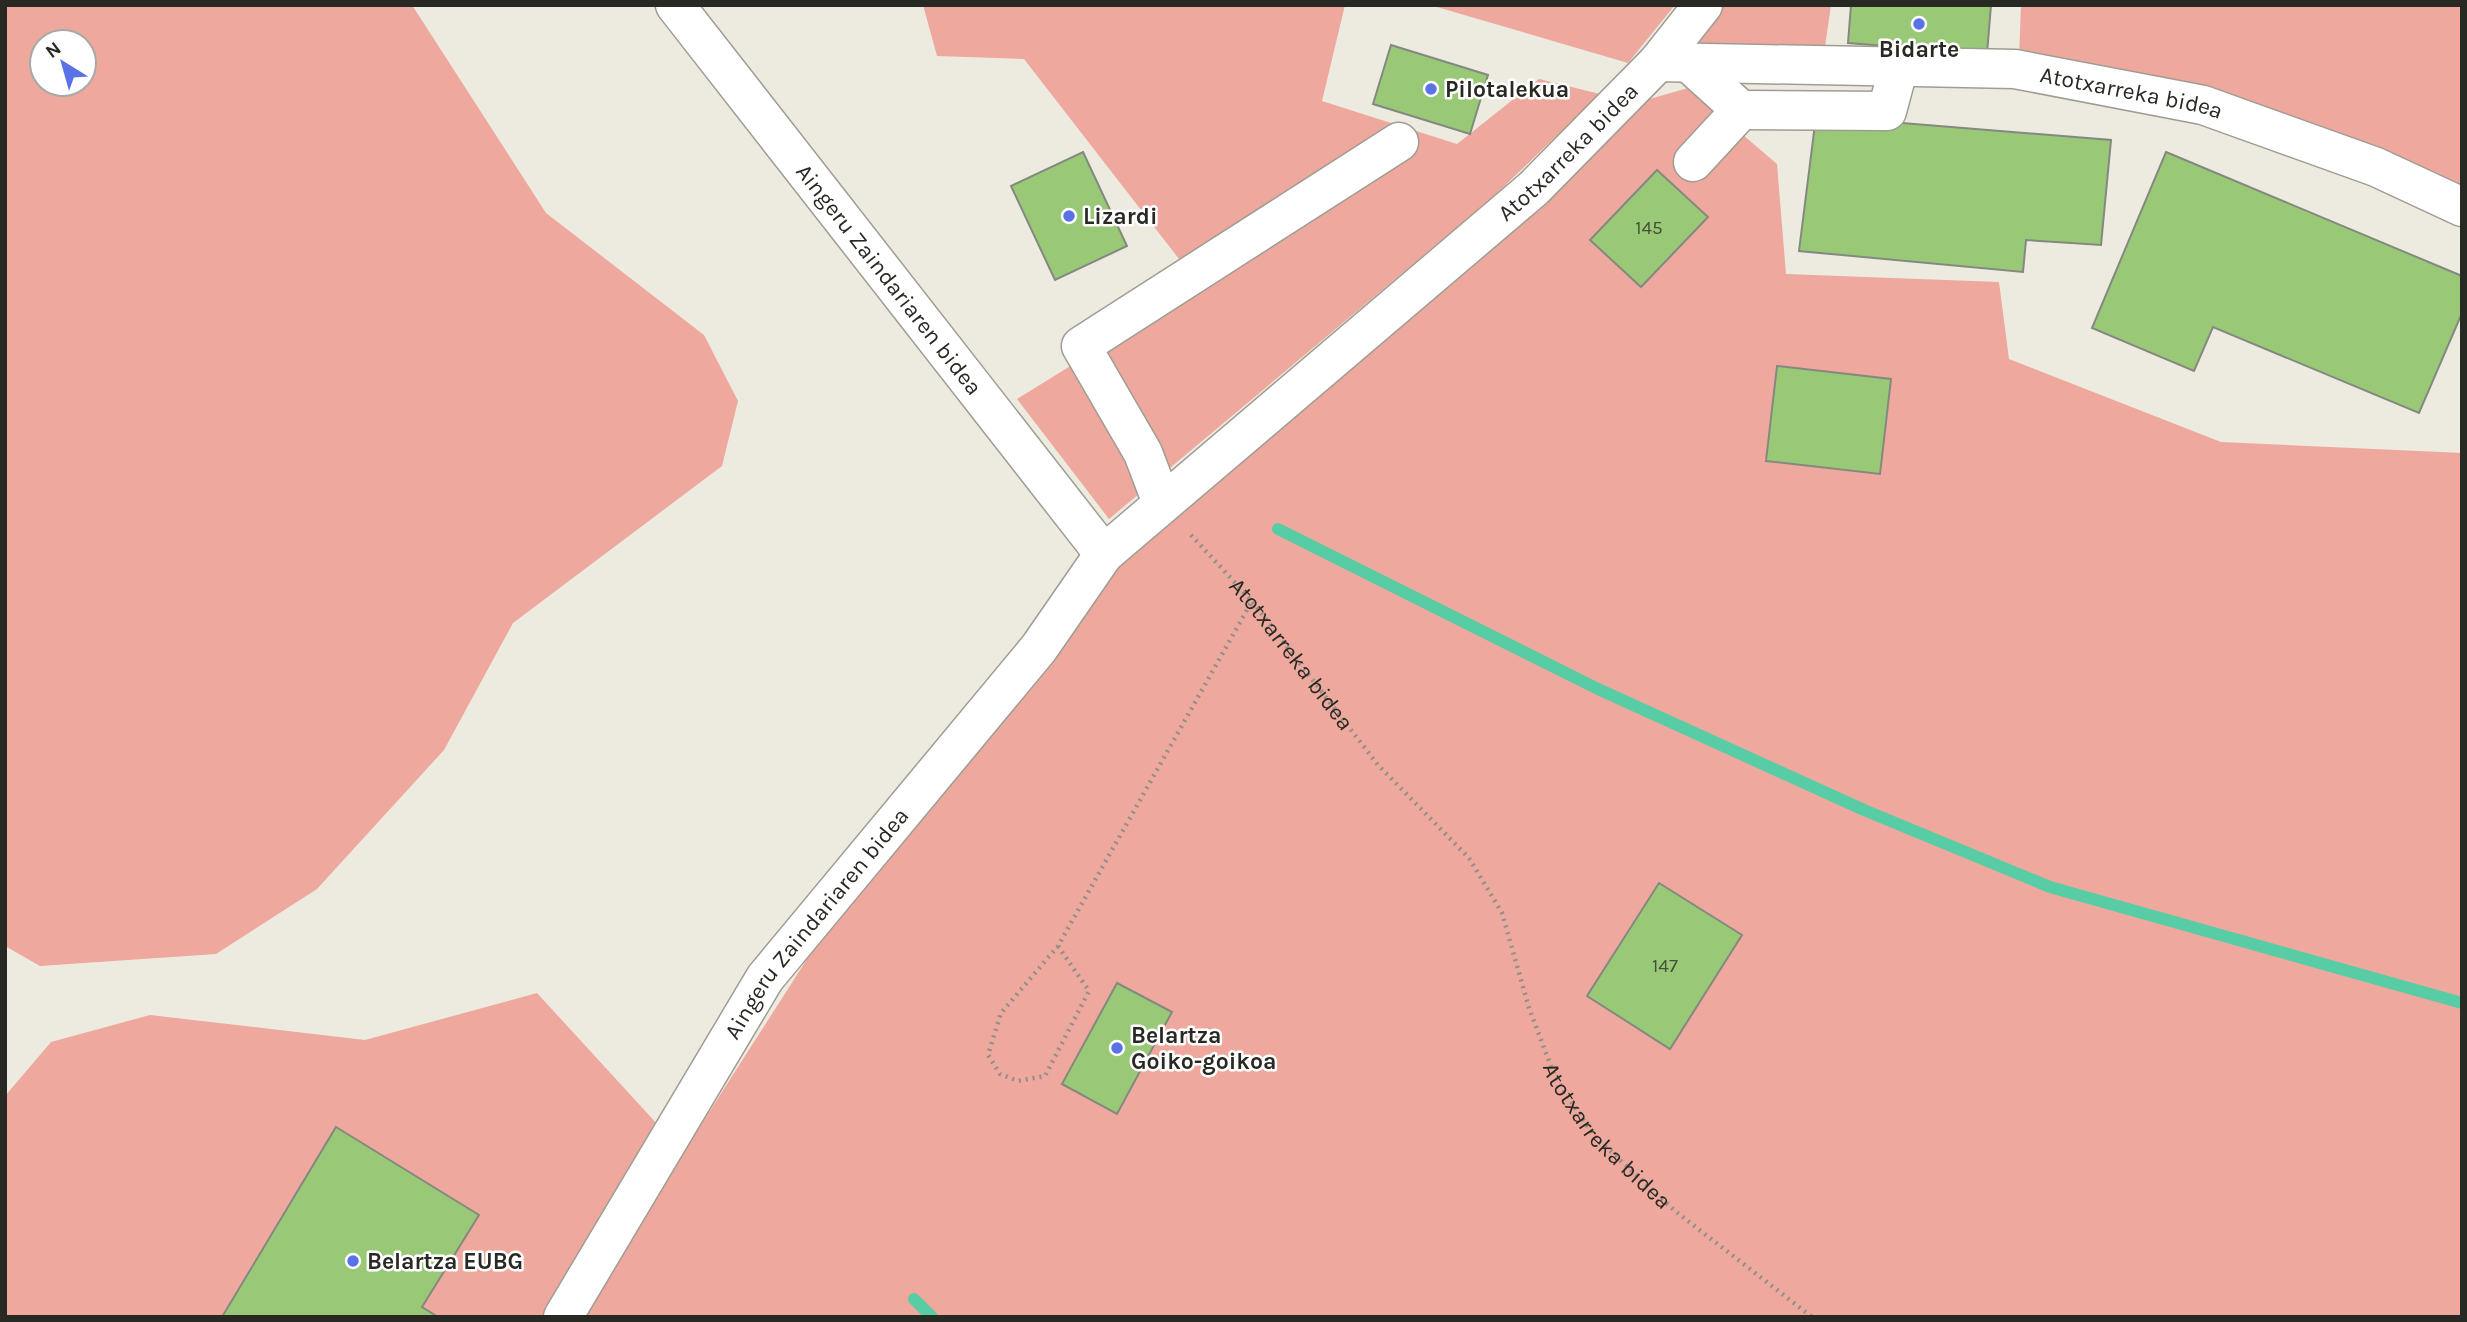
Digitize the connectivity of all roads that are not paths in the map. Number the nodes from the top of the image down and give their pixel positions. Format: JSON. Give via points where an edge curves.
{"nodes":[{"id":1,"x":675,"y":5,"type":"edge"},
{"id":2,"x":1703,"y":5,"type":"edge"},
{"id":3,"x":1673,"y":62,"type":"junction"},
{"id":4,"x":1899,"y":66,"type":"junction"},
{"id":5,"x":1741,"y":110,"type":"junction"},
{"id":6,"x":1399,"y":142,"type":"dead end"},
{"id":7,"x":1693,"y":162,"type":"dead end"},
{"id":8,"x":2462,"y":206,"type":"edge"},
{"id":9,"x":1162,"y":503,"type":"junction"},
{"id":10,"x":1104,"y":554,"type":"junction"},
{"id":11,"x":563,"y":1317,"type":"edge"}],
"edges":[{"from":1,"to":10,"type":"street","name":"Aingeru Zaindariaren bidea"},
{"from":2,"to":3,"type":"street","name":"Atotxarreka bidea"},
{"from":3,"to":4,"type":"street","name":"Atotxarreka bidea"},
{"from":3,"to":5,"type":"street"},
{"from":3,"to":9,"type":"street","name":"Atotxarreka bidea","via":[[1534,188]]},
{"from":4,"to":5,"type":"street","via":[[1887,111]]},
{"from":4,"to":8,"type":"street","name":"Atotxarreka bidea","via":[[2015,69],[2203,105],[2375,167]]},
{"from":5,"to":7,"type":"street"},
{"from":6,"to":9,"type":"street","via":[[1081,346],[1143,453]]},
{"from":9,"to":10,"type":"street","name":"Aingeru Zaindariaren bidea"},
{"from":10,"to":11,"type":"street","name":"Aingeru Zaindariaren bidea","via":[[1039,648],[765,978]]}]}
